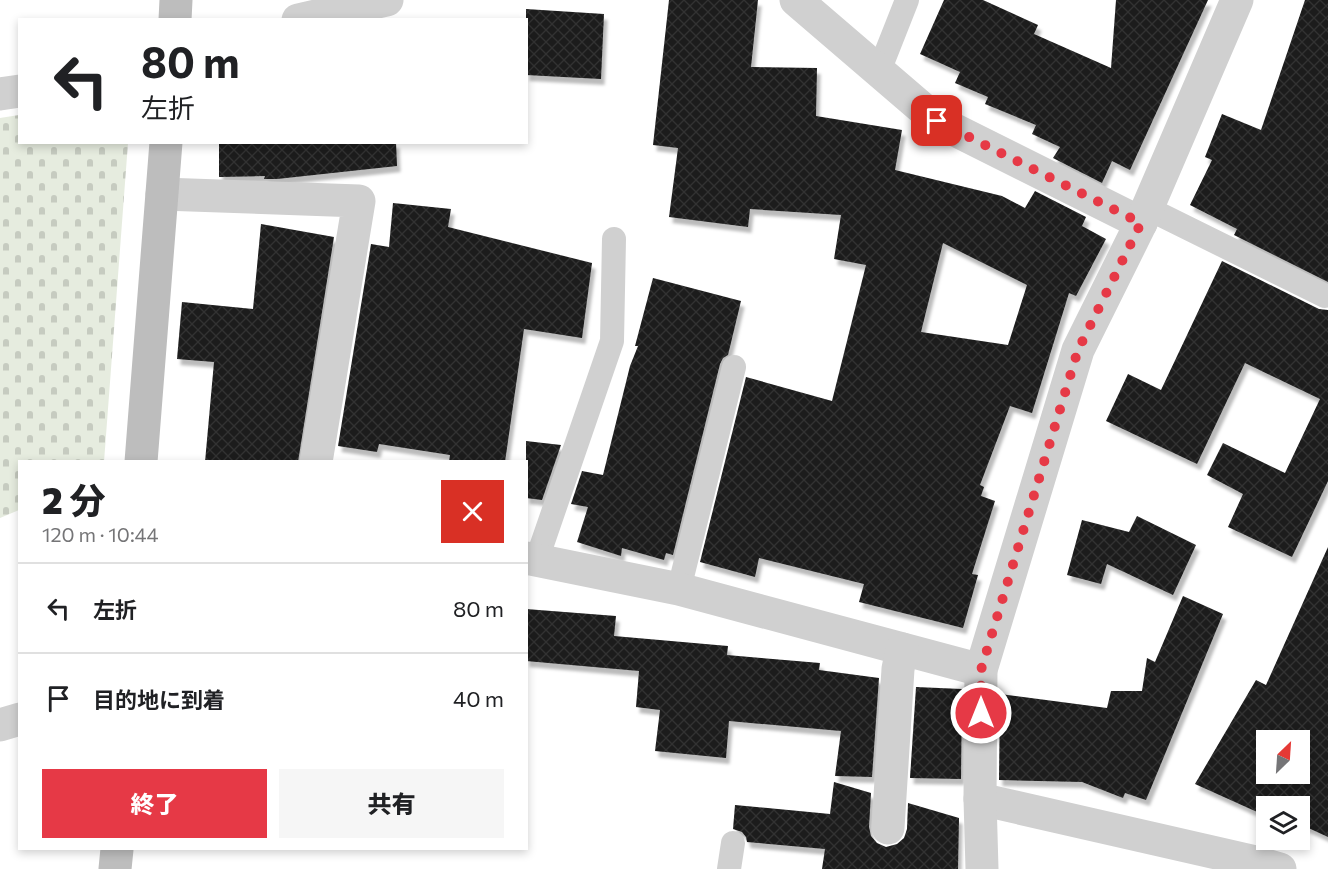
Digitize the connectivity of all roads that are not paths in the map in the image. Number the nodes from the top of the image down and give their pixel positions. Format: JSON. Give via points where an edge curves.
{"nodes":[{"id":1,"x":176,"y":0,"type":"edge"},
{"id":2,"x":387,"y":0,"type":"edge"},
{"id":3,"x":796,"y":0,"type":"edge"},
{"id":4,"x":907,"y":0,"type":"edge"},
{"id":5,"x":1237,"y":0,"type":"edge"},
{"id":6,"x":175,"y":18,"type":"edge"},
{"id":7,"x":307,"y":18,"type":"edge"},
{"id":8,"x":879,"y":71,"type":"junction"},
{"id":9,"x":18,"y":91,"type":"edge"},
{"id":10,"x":0,"y":94,"type":"edge"},
{"id":11,"x":166,"y":144,"type":"edge"},
{"id":12,"x":162,"y":194,"type":"junction"},
{"id":13,"x":1144,"y":216,"type":"junction"},
{"id":14,"x":614,"y":239,"type":"dead end"},
{"id":15,"x":1325,"y":296,"type":"dead end"},
{"id":16,"x":734,"y":367,"type":"dead end"},
{"id":17,"x":141,"y":460,"type":"edge"},
{"id":18,"x":316,"y":460,"type":"edge"},
{"id":19,"x":532,"y":559,"type":"edge"},
{"id":20,"x":679,"y":589,"type":"junction"},
{"id":21,"x":902,"y":649,"type":"junction"},
{"id":22,"x":981,"y":670,"type":"junction"},
{"id":23,"x":18,"y":720,"type":"edge"},
{"id":24,"x":0,"y":724,"type":"edge"},
{"id":25,"x":980,"y":799,"type":"junction"},
{"id":26,"x":888,"y":828,"type":"dead end"},
{"id":27,"x":733,"y":843,"type":"dead end"},
{"id":28,"x":117,"y":850,"type":"edge"},
{"id":29,"x":115,"y":869,"type":"edge"},
{"id":30,"x":729,"y":869,"type":"edge"},
{"id":31,"x":982,"y":869,"type":"edge"},
{"id":32,"x":1280,"y":869,"type":"edge"}],
"edges":[{"from":1,"to":6,"type":"street"},
{"from":2,"to":7,"type":"street"},
{"from":3,"to":8,"type":"street"},
{"from":4,"to":8,"type":"lane"},
{"from":5,"to":13,"type":"street"},
{"from":8,"to":13,"type":"street","via":[[937,121]]},
{"from":9,"to":10,"type":"street"},
{"from":11,"to":12,"type":"street"},
{"from":12,"to":17,"type":"street"},
{"from":12,"to":18,"type":"street","via":[[359,201]]},
{"from":13,"to":15,"type":"lane"},
{"from":13,"to":22,"type":"street","via":[[1078,350]]},
{"from":14,"to":19,"type":"lane","via":[[612,342]]},
{"from":16,"to":20,"type":"lane"},
{"from":19,"to":20,"type":"street"},
{"from":20,"to":21,"type":"street"},
{"from":21,"to":22,"type":"street"},
{"from":21,"to":26,"type":"street"},
{"from":22,"to":25,"type":"street"},
{"from":23,"to":24,"type":"street"},
{"from":25,"to":31,"type":"street"},
{"from":25,"to":32,"type":"street"},
{"from":27,"to":30,"type":"lane"},
{"from":28,"to":29,"type":"street"}]}
